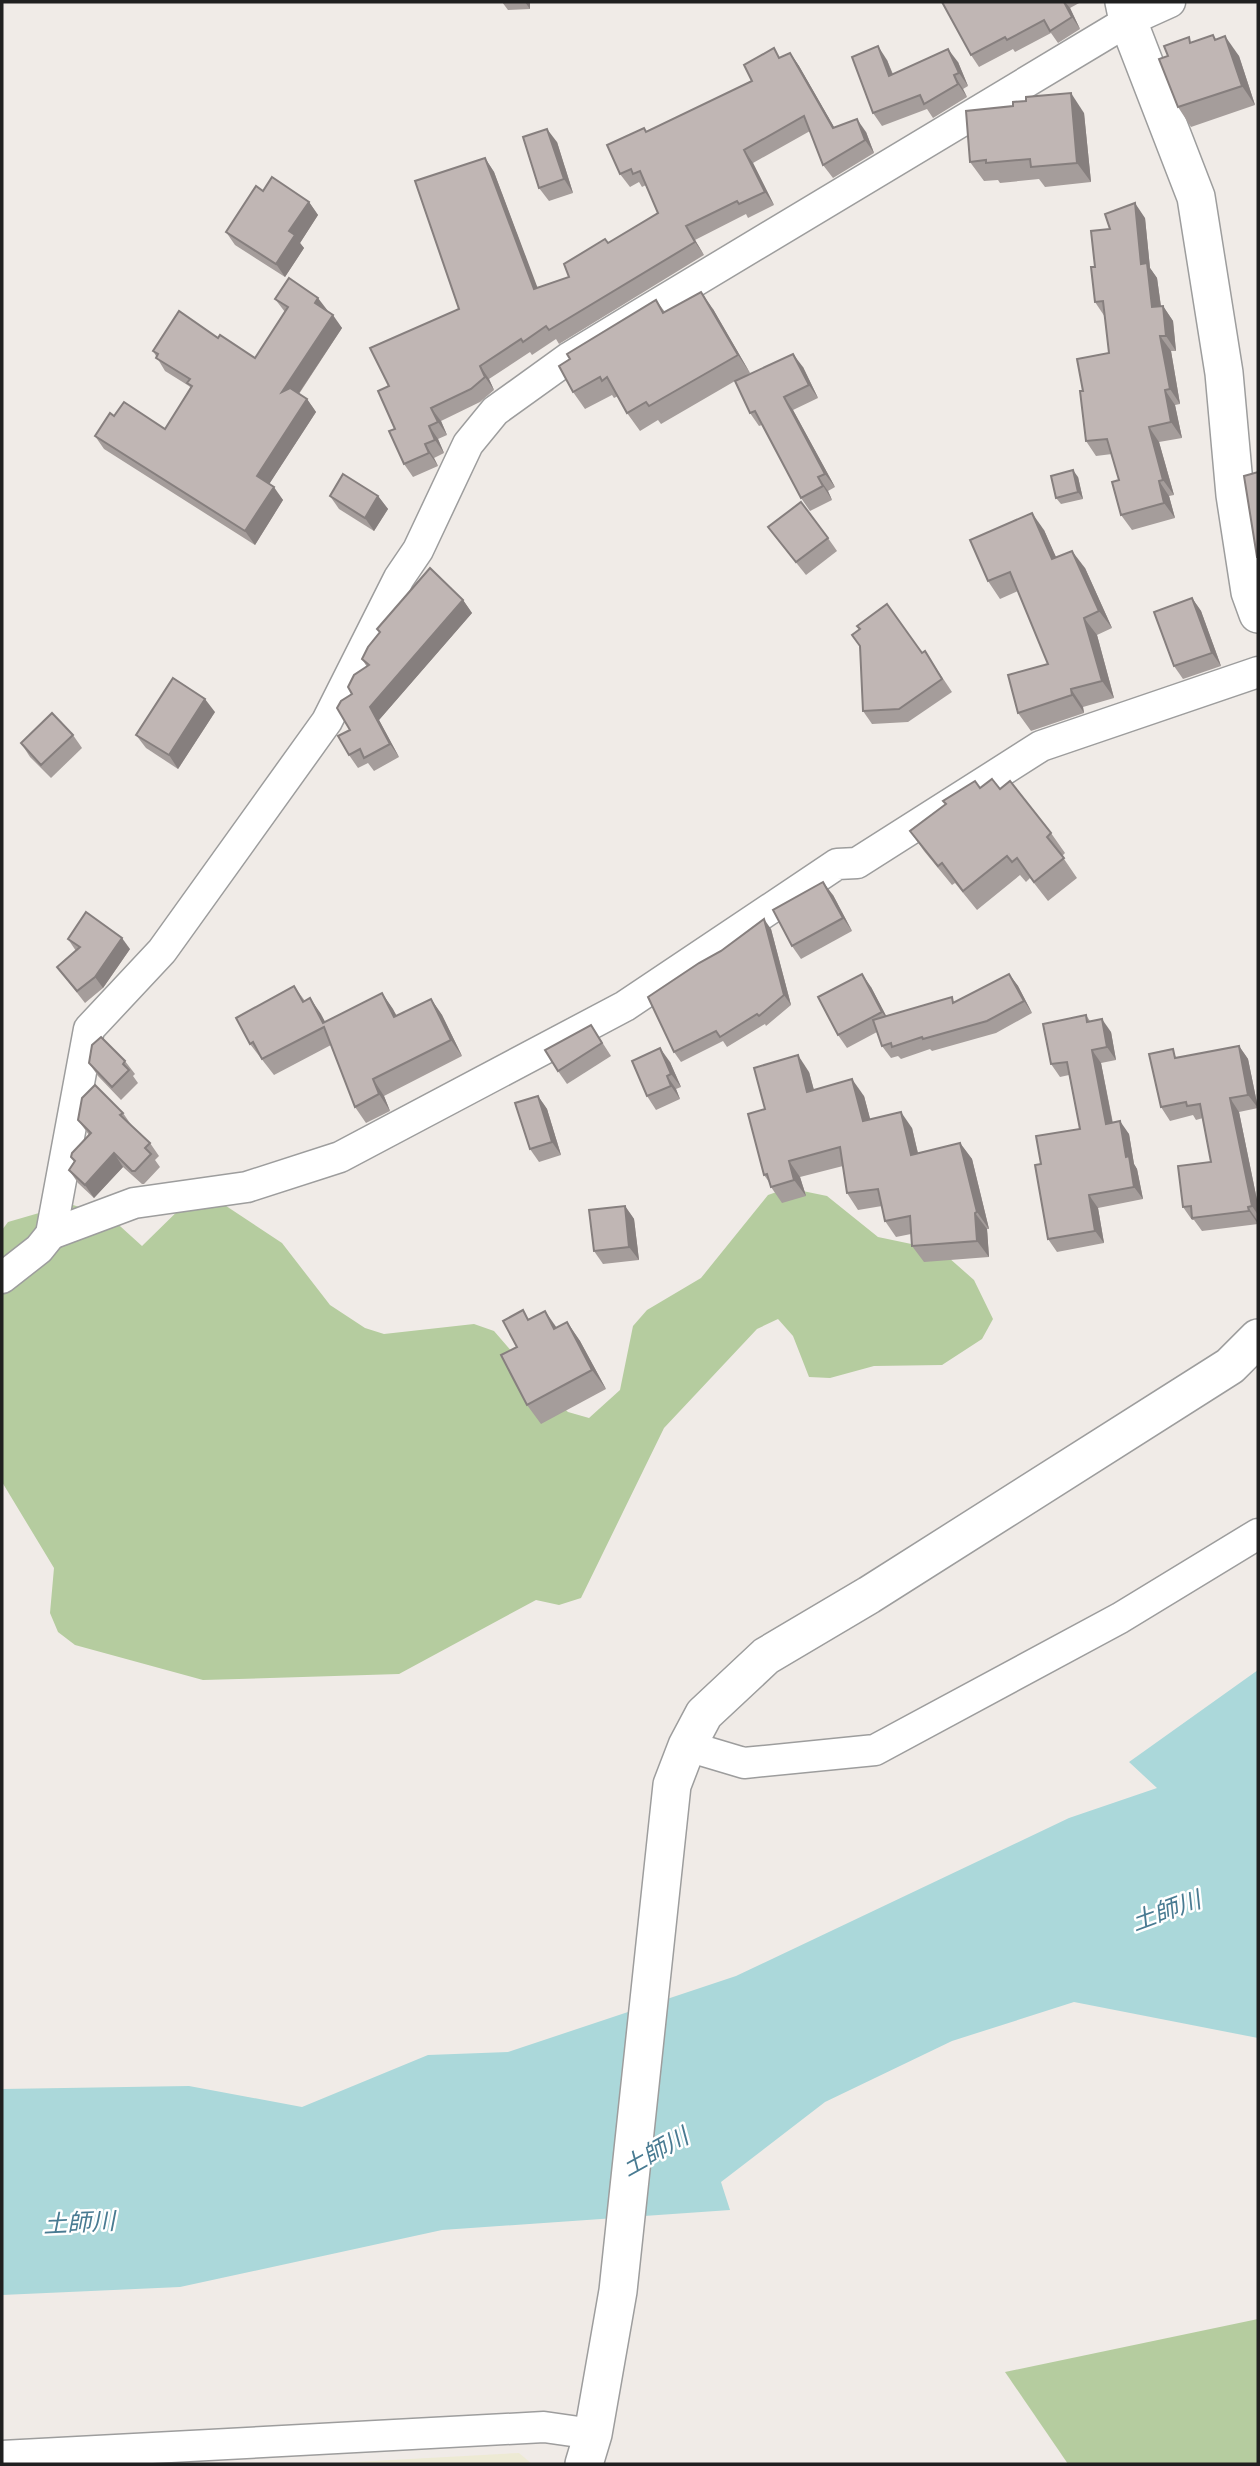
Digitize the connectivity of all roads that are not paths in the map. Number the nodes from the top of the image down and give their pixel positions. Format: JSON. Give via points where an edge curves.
{"nodes":[{"id":1,"x":1170,"y":2,"type":"edge"},
{"id":2,"x":1126,"y":11,"type":"edge"},
{"id":3,"x":1258,"y":614,"type":"edge"},
{"id":4,"x":1258,"y":672,"type":"edge"},
{"id":5,"x":51,"y":1234,"type":"junction"},
{"id":6,"x":2,"y":1278,"type":"edge"},
{"id":7,"x":1258,"y":1338,"type":"edge"},
{"id":8,"x":1258,"y":1534,"type":"edge"},
{"id":9,"x":687,"y":1746,"type":"junction"},
{"id":10,"x":589,"y":2449,"type":"edge"},
{"id":11,"x":2,"y":2456,"type":"edge"}],
"edges":[{"from":1,"to":2,"type":"street"},
{"from":2,"to":3,"type":"street","via":[[1196,197],[1224,373],[1237,508],[1250,592]]},
{"from":2,"to":5,"type":"street","via":[[570,357],[495,411],[468,444],[327,722],[162,951],[89,1029]]},
{"from":4,"to":5,"type":"street","via":[[1041,746],[857,863],[837,864],[625,1006],[340,1157],[247,1187],[134,1203]]},
{"from":5,"to":6,"type":"street"},
{"from":7,"to":9,"type":"street","via":[[1230,1366],[766,1656],[704,1714]]},
{"from":8,"to":9,"type":"street","via":[[1120,1618],[875,1750],[744,1763]]},
{"from":9,"to":10,"type":"street","via":[[672,1785],[618,2291]]},
{"from":10,"to":11,"type":"street","via":[[544,2427]]}]}
